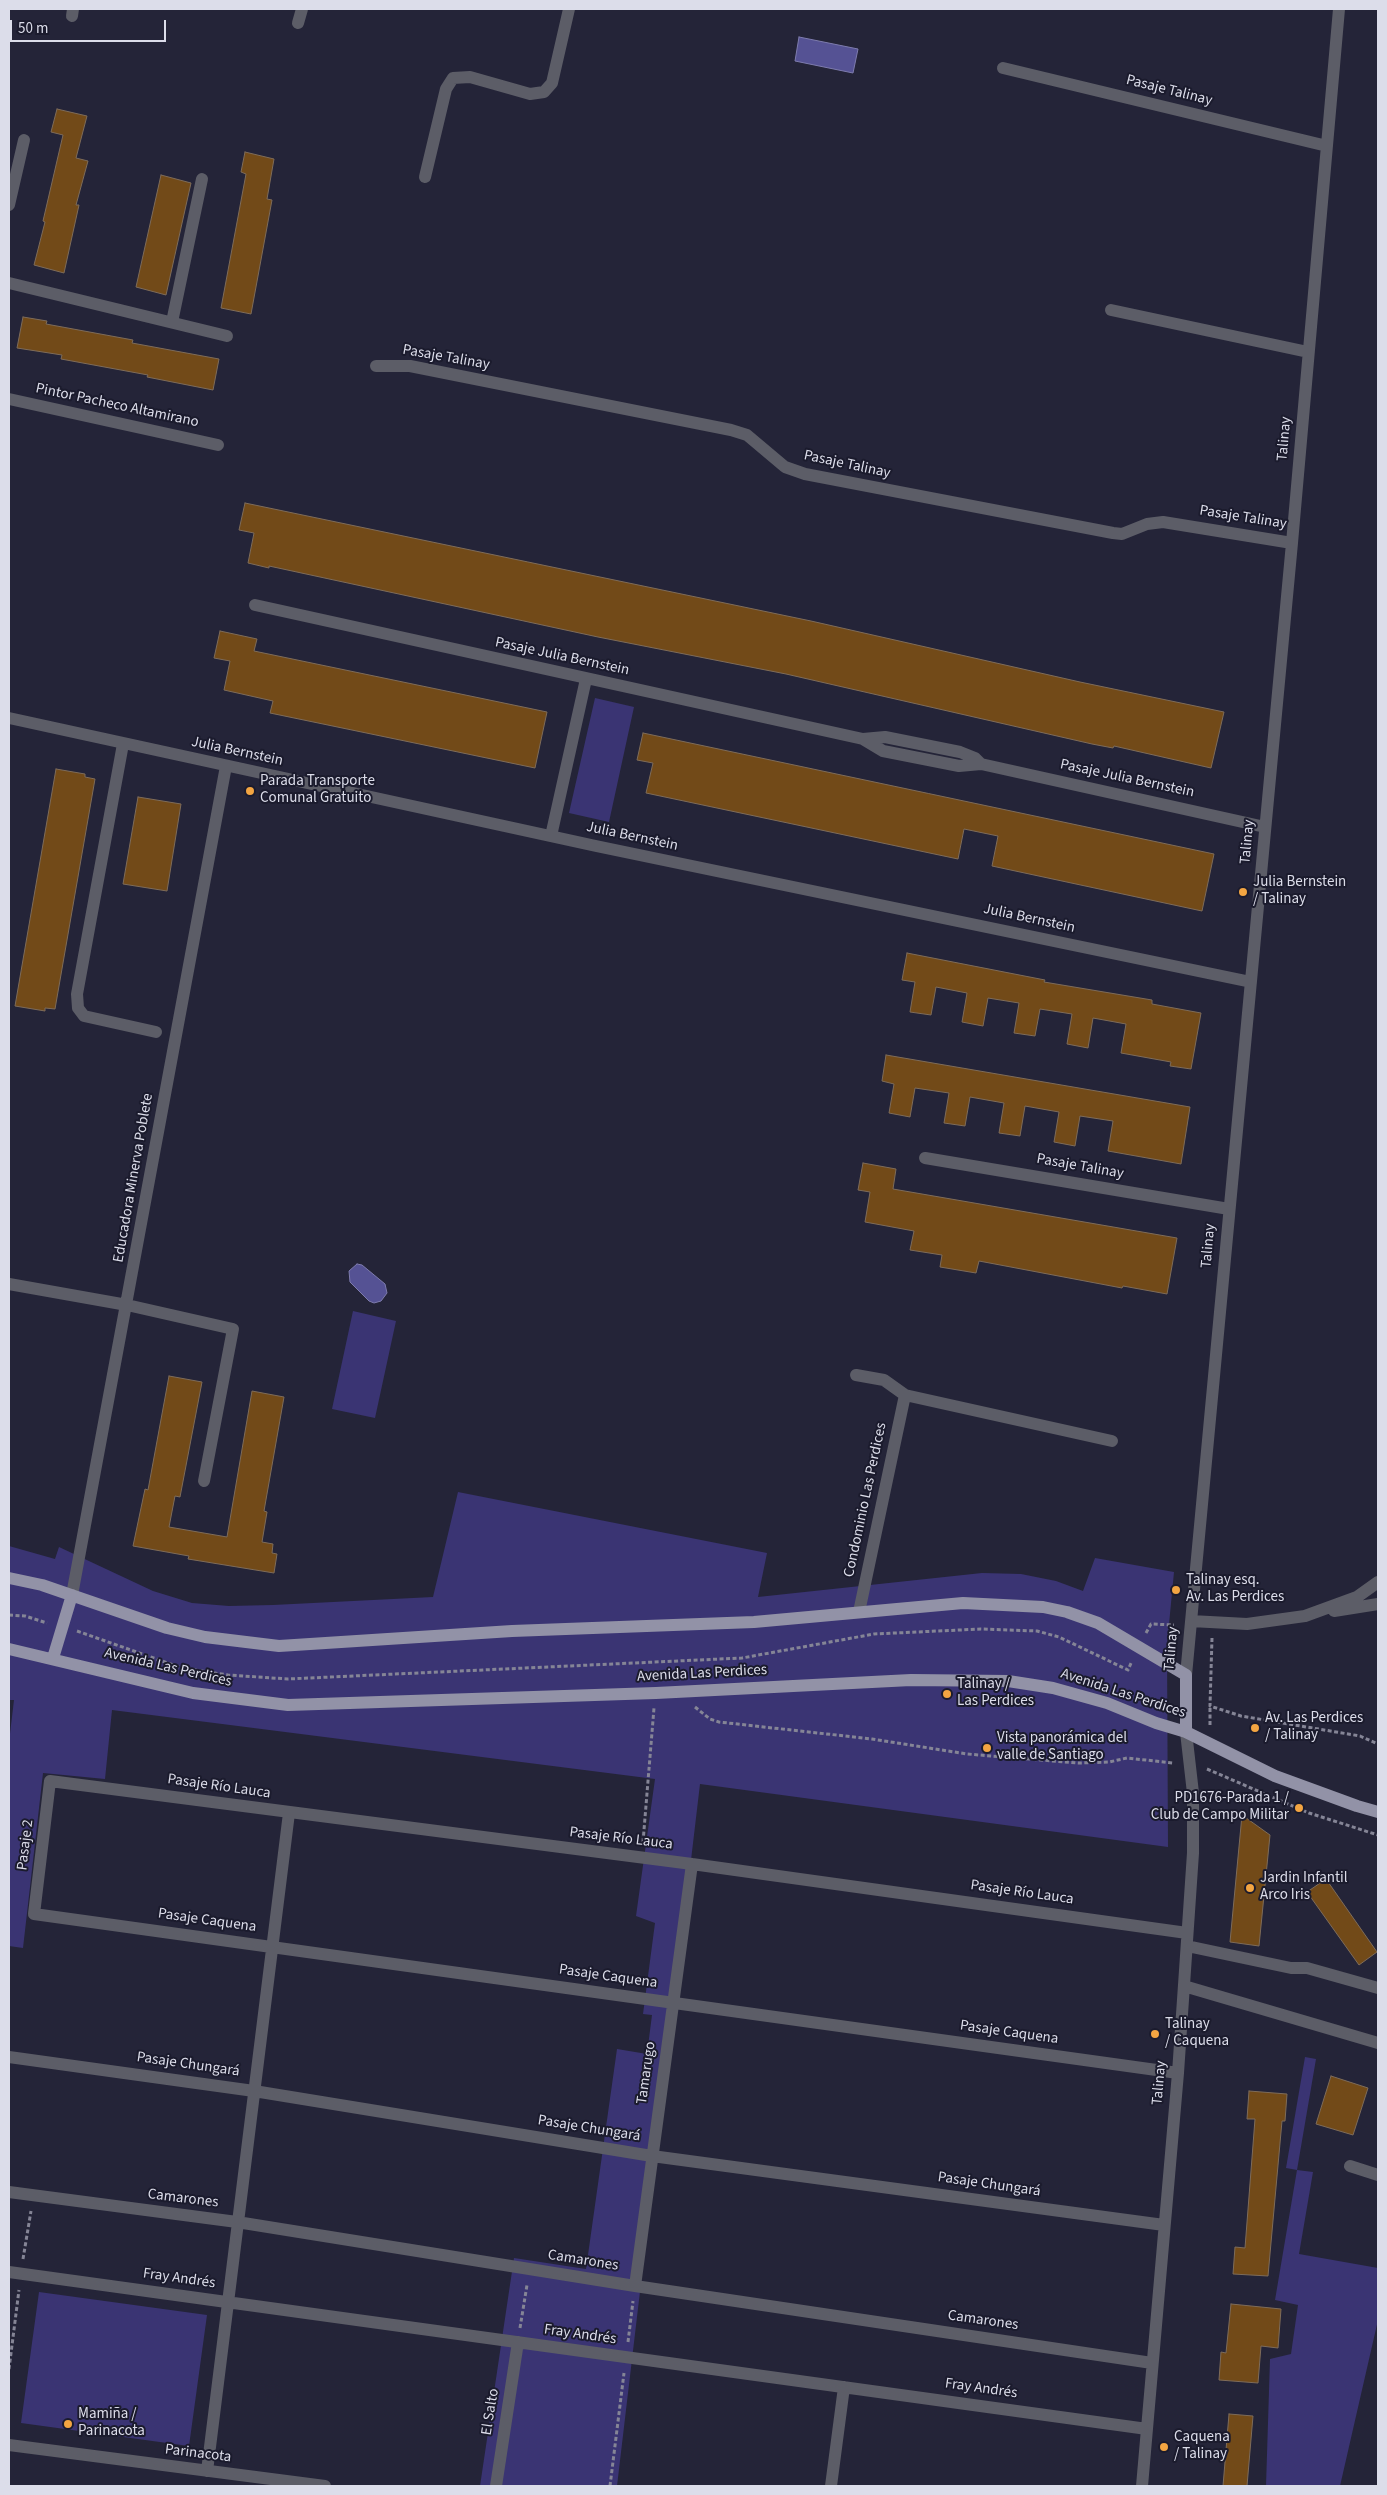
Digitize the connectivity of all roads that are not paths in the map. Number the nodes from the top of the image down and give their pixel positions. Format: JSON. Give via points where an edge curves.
{"nodes":[{"id":1,"x":302,"y":9,"type":"edge"},
{"id":2,"x":569,"y":9,"type":"edge"},
{"id":3,"x":1339,"y":9,"type":"edge"},
{"id":4,"x":298,"y":23,"type":"dead end"},
{"id":5,"x":1003,"y":68,"type":"dead end"},
{"id":6,"x":24,"y":140,"type":"dead end"},
{"id":7,"x":1327,"y":146,"type":"junction"},
{"id":8,"x":425,"y":176,"type":"dead end"},
{"id":9,"x":202,"y":179,"type":"dead end"},
{"id":10,"x":9,"y":205,"type":"edge"},
{"id":11,"x":9,"y":283,"type":"edge"},
{"id":12,"x":1111,"y":310,"type":"dead end"},
{"id":13,"x":172,"y":322,"type":"junction"},
{"id":14,"x":227,"y":336,"type":"dead end"},
{"id":15,"x":1308,"y":352,"type":"junction"},
{"id":16,"x":376,"y":366,"type":"dead end"},
{"id":17,"x":9,"y":399,"type":"edge"},
{"id":18,"x":218,"y":445,"type":"dead end"},
{"id":19,"x":1292,"y":543,"type":"junction"},
{"id":20,"x":255,"y":606,"type":"dead end"},
{"id":21,"x":586,"y":679,"type":"junction"},
{"id":22,"x":9,"y":718,"type":"edge"},
{"id":23,"x":123,"y":744,"type":"junction"},
{"id":24,"x":226,"y":766,"type":"junction"},
{"id":25,"x":1265,"y":827,"type":"junction"},
{"id":26,"x":551,"y":836,"type":"junction"},
{"id":27,"x":1251,"y":982,"type":"junction"},
{"id":28,"x":156,"y":1032,"type":"dead end"},
{"id":29,"x":925,"y":1158,"type":"dead end"},
{"id":30,"x":1229,"y":1209,"type":"junction"},
{"id":31,"x":9,"y":1284,"type":"edge"},
{"id":32,"x":127,"y":1305,"type":"junction"},
{"id":33,"x":856,"y":1375,"type":"dead end"},
{"id":34,"x":905,"y":1395,"type":"junction"},
{"id":35,"x":1112,"y":1441,"type":"dead end"},
{"id":36,"x":204,"y":1482,"type":"dead end"},
{"id":37,"x":9,"y":1578,"type":"edge"},
{"id":38,"x":1378,"y":1582,"type":"edge"},
{"id":39,"x":72,"y":1595,"type":"junction"},
{"id":40,"x":1378,"y":1604,"type":"edge"},
{"id":41,"x":859,"y":1612,"type":"junction"},
{"id":42,"x":1304,"y":1616,"type":"junction"},
{"id":43,"x":1191,"y":1625,"type":"junction"},
{"id":44,"x":9,"y":1649,"type":"edge"},
{"id":45,"x":53,"y":1658,"type":"junction"},
{"id":46,"x":1186,"y":1675,"type":"junction"},
{"id":47,"x":1186,"y":1732,"type":"junction"},
{"id":48,"x":50,"y":1781,"type":"joint"},
{"id":49,"x":1378,"y":1812,"type":"edge"},
{"id":50,"x":289,"y":1813,"type":"junction"},
{"id":51,"x":692,"y":1864,"type":"junction"},
{"id":52,"x":34,"y":1914,"type":"joint"},
{"id":53,"x":1187,"y":1939,"type":"junction"},
{"id":54,"x":272,"y":1947,"type":"junction"},
{"id":55,"x":1184,"y":1986,"type":"junction"},
{"id":56,"x":1378,"y":1988,"type":"edge"},
{"id":57,"x":673,"y":2002,"type":"junction"},
{"id":58,"x":1378,"y":2043,"type":"edge"},
{"id":59,"x":9,"y":2057,"type":"edge"},
{"id":60,"x":1178,"y":2073,"type":"junction"},
{"id":61,"x":254,"y":2091,"type":"junction"},
{"id":62,"x":652,"y":2156,"type":"junction"},
{"id":63,"x":1350,"y":2166,"type":"dead end"},
{"id":64,"x":1378,"y":2175,"type":"edge"},
{"id":65,"x":9,"y":2192,"type":"edge"},
{"id":66,"x":237,"y":2222,"type":"junction"},
{"id":67,"x":1164,"y":2225,"type":"junction"},
{"id":68,"x":15,"y":2273,"type":"edge"},
{"id":69,"x":634,"y":2286,"type":"junction"},
{"id":70,"x":228,"y":2302,"type":"junction"},
{"id":71,"x":518,"y":2342,"type":"junction"},
{"id":72,"x":1152,"y":2363,"type":"junction"},
{"id":73,"x":844,"y":2387,"type":"junction"},
{"id":74,"x":1147,"y":2429,"type":"junction"},
{"id":75,"x":9,"y":2445,"type":"edge"},
{"id":76,"x":207,"y":2471,"type":"junction"},
{"id":77,"x":269,"y":2482,"type":"edge"},
{"id":78,"x":325,"y":2486,"type":"edge"},
{"id":79,"x":496,"y":2486,"type":"edge"},
{"id":80,"x":832,"y":2486,"type":"edge"},
{"id":81,"x":1142,"y":2486,"type":"edge"}],
"edges":[{"from":1,"to":4,"type":"street"},
{"from":2,"to":8,"type":"street","via":[[552,83],[544,92],[530,94],[470,77],[453,78],[446,89]]},
{"from":3,"to":7,"type":"street","name":"Talinay"},
{"from":5,"to":7,"type":"street","name":"Pasaje Talinay"},
{"from":6,"to":10,"type":"street"},
{"from":7,"to":15,"type":"street","name":"Talinay"},
{"from":9,"to":13,"type":"street"},
{"from":11,"to":13,"type":"street"},
{"from":12,"to":15,"type":"street"},
{"from":13,"to":14,"type":"street"},
{"from":15,"to":19,"type":"street","name":"Talinay"},
{"from":16,"to":19,"type":"street","name":"Pasaje Talinay","via":[[410,366],[731,430],[747,435],[777,462],[794,471],[1055,522],[1122,534],[1147,524],[1163,522]]},
{"from":17,"to":18,"type":"street","name":"Pintor Pacheco Altamirano"},
{"from":19,"to":25,"type":"street","name":"Talinay"},
{"from":20,"to":21,"type":"street","name":"Pasaje Julia Bernstein"},
{"from":21,"to":25,"type":"street","name":"Pasaje Julia Bernstein","via":[[863,739],[885,737],[960,752],[981,764]]},
{"from":21,"to":26,"type":"street"},
{"from":22,"to":23,"type":"street","name":"Julia Bernstein"},
{"from":23,"to":24,"type":"street","name":"Julia Bernstein"},
{"from":23,"to":28,"type":"street","via":[[77,994],[78,1008],[84,1016]]},
{"from":24,"to":26,"type":"street","name":"Julia Bernstein"},
{"from":24,"to":32,"type":"street","name":"Educadora Minerva Poblete"},
{"from":25,"to":27,"type":"street","name":"Talinay"},
{"from":26,"to":27,"type":"street","name":"Julia Bernstein"},
{"from":27,"to":30,"type":"street","name":"Talinay"},
{"from":29,"to":30,"type":"street","name":"Pasaje Talinay"},
{"from":30,"to":43,"type":"street","name":"Talinay"},
{"from":31,"to":32,"type":"street"},
{"from":32,"to":36,"type":"street","via":[[233,1329]]},
{"from":32,"to":39,"type":"street","name":"Educadora Minerva Poblete"},
{"from":33,"to":34,"type":"street","via":[[884,1380]]},
{"from":34,"to":35,"type":"street"},
{"from":34,"to":41,"type":"street","name":"Condominio Las Perdices"},
{"from":37,"to":39,"type":"main road"},
{"from":38,"to":42,"type":"street","via":[[1358,1597]]},
{"from":39,"to":41,"type":"main road","via":[[167,1628],[205,1637],[279,1646],[512,1631],[754,1622]]},
{"from":39,"to":45,"type":"main road"},
{"from":40,"to":42,"type":"street"},
{"from":41,"to":46,"type":"main road","via":[[963,1603],[1042,1607],[1098,1623]]},
{"from":42,"to":43,"type":"street","via":[[1246,1624]]},
{"from":43,"to":46,"type":"street","name":"Talinay"},
{"from":44,"to":45,"type":"main road","name":"Avenida Las Perdices"},
{"from":45,"to":47,"type":"main road","name":"Avenida Las Perdices","via":[[193,1693],[288,1705],[656,1693],[911,1680],[1008,1681],[1053,1688],[1107,1703]]},
{"from":46,"to":47,"type":"main road","name":"Talinay"},
{"from":47,"to":49,"type":"main road","name":"Avenida Las Perdices","via":[[1275,1776]]},
{"from":47,"to":53,"type":"street","name":"Talinay","via":[[1194,1821]]},
{"from":48,"to":50,"type":"street","name":"Pasaje Río Lauca"},
{"from":48,"to":52,"type":"street","name":"Pasaje 2"},
{"from":50,"to":51,"type":"street","name":"Pasaje Río Lauca"},
{"from":50,"to":54,"type":"street"},
{"from":51,"to":53,"type":"street","name":"Pasaje Río Lauca"},
{"from":51,"to":57,"type":"street","name":"Tamarugo"},
{"from":52,"to":54,"type":"street","name":"Pasaje Caquena"},
{"from":53,"to":55,"type":"street","name":"Talinay"},
{"from":53,"to":56,"type":"street","name":"Pasaje Río Lauca"},
{"from":54,"to":57,"type":"street","name":"Pasaje Caquena"},
{"from":54,"to":61,"type":"street"},
{"from":55,"to":58,"type":"street"},
{"from":55,"to":60,"type":"street","name":"Talinay"},
{"from":57,"to":60,"type":"street","name":"Pasaje Caquena"},
{"from":57,"to":62,"type":"street","name":"Tamarugo"},
{"from":59,"to":61,"type":"street","name":"Pasaje Chungará"},
{"from":60,"to":67,"type":"street","name":"Talinay"},
{"from":61,"to":62,"type":"street","name":"Pasaje Chungará"},
{"from":61,"to":66,"type":"street"},
{"from":62,"to":67,"type":"street","name":"Pasaje Chungará"},
{"from":62,"to":69,"type":"street","name":"Tamarugo"},
{"from":63,"to":64,"type":"street"},
{"from":65,"to":66,"type":"street","name":"Camarones"},
{"from":66,"to":69,"type":"street","name":"Camarones"},
{"from":66,"to":70,"type":"street"},
{"from":67,"to":72,"type":"street","name":"Talinay"},
{"from":68,"to":70,"type":"street","name":"Fray Andrés"},
{"from":69,"to":72,"type":"street","name":"Camarones"},
{"from":70,"to":71,"type":"street","name":"Fray Andrés"},
{"from":70,"to":76,"type":"street"},
{"from":71,"to":73,"type":"street","name":"Fray Andrés"},
{"from":71,"to":79,"type":"street","name":"El Salto"},
{"from":72,"to":74,"type":"street","name":"Talinay"},
{"from":73,"to":74,"type":"street","name":"Fray Andrés"},
{"from":73,"to":80,"type":"street"},
{"from":74,"to":81,"type":"street","name":"Talinay"},
{"from":75,"to":76,"type":"street","name":"Parinacota"},
{"from":76,"to":77,"type":"street","name":"Parinacota"},
{"from":77,"to":78,"type":"street","name":"Parinacota"}]}
